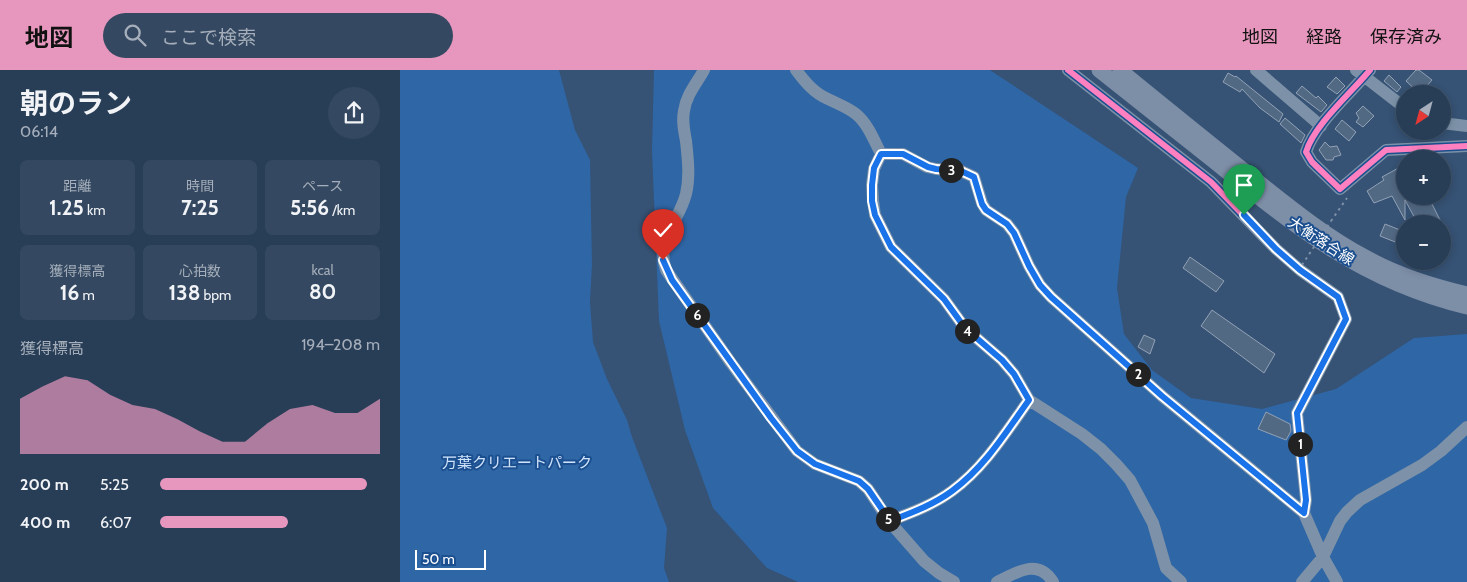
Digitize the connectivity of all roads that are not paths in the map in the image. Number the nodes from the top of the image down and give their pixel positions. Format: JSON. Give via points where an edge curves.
{"nodes":[{"id":1,"x":704,"y":70,"type":"edge"},
{"id":2,"x":796,"y":70,"type":"edge"},
{"id":3,"x":1068,"y":70,"type":"edge"},
{"id":4,"x":1099,"y":70,"type":"edge"},
{"id":5,"x":1120,"y":70,"type":"edge"},
{"id":6,"x":1256,"y":70,"type":"edge"},
{"id":7,"x":1363,"y":72,"type":"edge"},
{"id":8,"x":1396,"y":100,"type":"edge"},
{"id":9,"x":1451,"y":124,"type":"edge"},
{"id":10,"x":1321,"y":126,"type":"junction"},
{"id":11,"x":1467,"y":126,"type":"edge"},
{"id":12,"x":1467,"y":146,"type":"edge"},
{"id":13,"x":881,"y":154,"type":"junction"},
{"id":14,"x":1467,"y":294,"type":"edge"},
{"id":15,"x":1467,"y":307,"type":"edge"},
{"id":16,"x":1029,"y":400,"type":"junction"},
{"id":17,"x":1467,"y":426,"type":"edge"},
{"id":18,"x":1304,"y":513,"type":"junction"},
{"id":19,"x":890,"y":521,"type":"junction"},
{"id":20,"x":1323,"y":557,"type":"junction"},
{"id":21,"x":954,"y":582,"type":"edge"},
{"id":22,"x":997,"y":582,"type":"edge"},
{"id":23,"x":1054,"y":582,"type":"edge"},
{"id":24,"x":1181,"y":582,"type":"edge"},
{"id":25,"x":1302,"y":582,"type":"edge"},
{"id":26,"x":1337,"y":582,"type":"edge"}],
"edges":[{"from":1,"to":19,"type":"street","via":[[683,112],[688,179],[685,196],[662,250],[666,270],[797,451],[815,464],[859,481]]},
{"from":2,"to":13,"type":"street","via":[[814,91],[857,115]]},
{"from":3,"to":18,"type":"street","via":[[1211,182],[1276,249],[1338,297],[1346,319],[1297,413],[1306,500]]},
{"from":4,"to":15,"type":"main road","name":"大衡落合線","via":[[1271,207],[1335,253],[1407,288]]},
{"from":5,"to":14,"type":"main road","name":"大衡落合線","via":[[1295,211],[1340,242],[1394,271]]},
{"from":6,"to":10,"type":"street"},
{"from":7,"to":8,"type":"street"},
{"from":7,"to":10,"type":"street"},
{"from":9,"to":11,"type":"street"},
{"from":10,"to":12,"type":"street","via":[[1306,152],[1312,162],[1344,192],[1386,150]]},
{"from":13,"to":16,"type":"street","via":[[874,168],[872,201],[875,215],[891,247],[944,299],[965,328],[1002,360]]},
{"from":13,"to":18,"type":"street","via":[[903,154],[928,167],[961,171],[974,177],[982,204],[1014,233],[1029,266],[1051,297],[1162,396]]},
{"from":16,"to":19,"type":"street","via":[[993,450],[964,481],[937,501]]},
{"from":16,"to":24,"type":"street","via":[[1101,449],[1130,480],[1153,523],[1166,568]]},
{"from":17,"to":20,"type":"street","via":[[1422,465],[1360,500],[1340,521]]},
{"from":18,"to":20,"type":"street"},
{"from":19,"to":21,"type":"street","via":[[924,561]]},
{"from":20,"to":25,"type":"street"},
{"from":20,"to":26,"type":"street"},
{"from":22,"to":23,"type":"street","via":[[1028,569],[1039,569]]}]}
